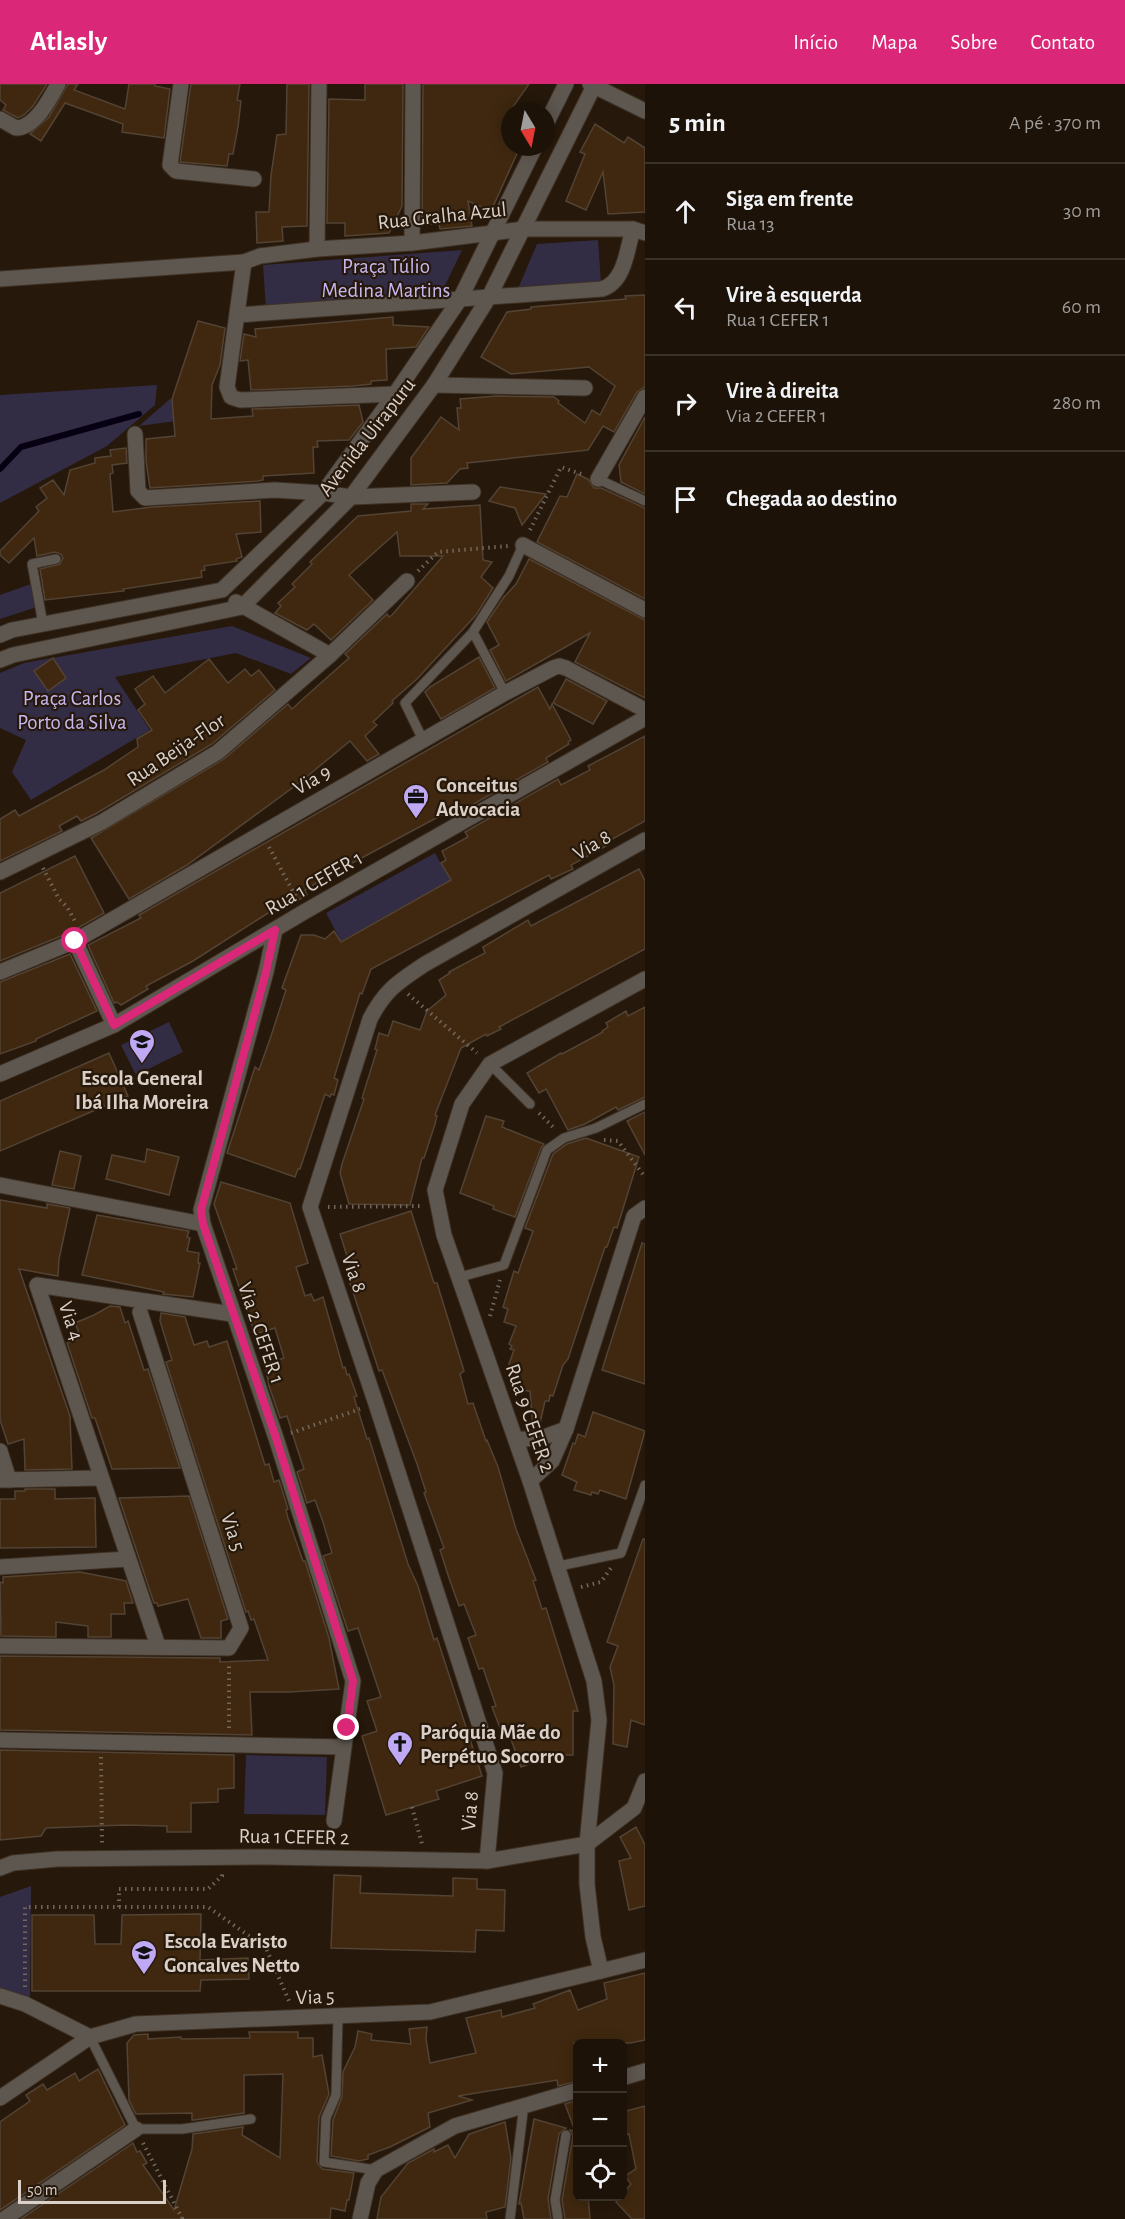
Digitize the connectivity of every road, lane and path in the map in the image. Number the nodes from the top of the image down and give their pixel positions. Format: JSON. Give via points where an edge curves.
{"nodes":[{"id":1,"x":58,"y":84,"type":"edge"},
{"id":2,"x":181,"y":84,"type":"edge"},
{"id":3,"x":319,"y":84,"type":"edge"},
{"id":4,"x":412,"y":84,"type":"edge"},
{"id":5,"x":566,"y":84,"type":"edge"},
{"id":6,"x":593,"y":85,"type":"edge"},
{"id":7,"x":555,"y":106,"type":"edge"},
{"id":8,"x":645,"y":111,"type":"edge"},
{"id":9,"x":0,"y":119,"type":"edge"},
{"id":10,"x":531,"y":156,"type":"edge"},
{"id":11,"x":254,"y":179,"type":"dead end"},
{"id":12,"x":524,"y":229,"type":"junction"},
{"id":13,"x":639,"y":231,"type":"edge"},
{"id":14,"x":495,"y":232,"type":"junction"},
{"id":15,"x":412,"y":243,"type":"junction"},
{"id":16,"x":317,"y":249,"type":"junction"},
{"id":17,"x":244,"y":262,"type":"junction"},
{"id":18,"x":0,"y":279,"type":"edge"},
{"id":19,"x":489,"y":297,"type":"junction"},
{"id":20,"x":460,"y":299,"type":"junction"},
{"id":21,"x":237,"y":315,"type":"junction"},
{"id":22,"x":434,"y":385,"type":"junction"},
{"id":23,"x":585,"y":388,"type":"dead end"},
{"id":24,"x":395,"y":394,"type":"junction"},
{"id":25,"x":645,"y":397,"type":"edge"},
{"id":26,"x":135,"y":434,"type":"dead end"},
{"id":27,"x":598,"y":479,"type":"junction"},
{"id":28,"x":473,"y":492,"type":"dead end"},
{"id":29,"x":323,"y":493,"type":"junction"},
{"id":30,"x":351,"y":497,"type":"junction"},
{"id":31,"x":645,"y":501,"type":"edge"},
{"id":32,"x":523,"y":545,"type":"junction"},
{"id":33,"x":56,"y":559,"type":"dead end"},
{"id":34,"x":407,"y":581,"type":"joint"},
{"id":35,"x":222,"y":590,"type":"junction"},
{"id":36,"x":242,"y":607,"type":"junction"},
{"id":37,"x":645,"y":610,"type":"edge"},
{"id":38,"x":43,"y":624,"type":"junction"},
{"id":39,"x":473,"y":632,"type":"junction"},
{"id":40,"x":0,"y":635,"type":"edge"},
{"id":41,"x":330,"y":655,"type":"junction"},
{"id":42,"x":0,"y":660,"type":"edge"},
{"id":43,"x":505,"y":693,"type":"junction"},
{"id":44,"x":645,"y":710,"type":"edge"},
{"id":45,"x":645,"y":718,"type":"edge"},
{"id":46,"x":423,"y":740,"type":"junction"},
{"id":47,"x":261,"y":834,"type":"junction"},
{"id":48,"x":645,"y":840,"type":"edge"},
{"id":49,"x":36,"y":854,"type":"junction"},
{"id":50,"x":0,"y":872,"type":"edge"},
{"id":51,"x":304,"y":912,"type":"junction"},
{"id":52,"x":275,"y":930,"type":"junction"},
{"id":53,"x":79,"y":939,"type":"junction"},
{"id":54,"x":0,"y":972,"type":"edge"},
{"id":55,"x":645,"y":979,"type":"edge"},
{"id":56,"x":396,"y":984,"type":"junction"},
{"id":57,"x":114,"y":1025,"type":"junction"},
{"id":58,"x":490,"y":1064,"type":"junction"},
{"id":59,"x":0,"y":1074,"type":"edge"},
{"id":60,"x":530,"y":1104,"type":"dead end"},
{"id":61,"x":645,"y":1104,"type":"edge"},
{"id":62,"x":0,"y":1185,"type":"edge"},
{"id":63,"x":438,"y":1206,"type":"junction"},
{"id":64,"x":310,"y":1207,"type":"junction"},
{"id":65,"x":645,"y":1208,"type":"edge"},
{"id":66,"x":203,"y":1224,"type":"junction"},
{"id":67,"x":504,"y":1265,"type":"junction"},
{"id":68,"x":460,"y":1278,"type":"junction"},
{"id":69,"x":492,"y":1310,"type":"dead end"},
{"id":70,"x":140,"y":1312,"type":"dead end"},
{"id":71,"x":232,"y":1314,"type":"junction"},
{"id":72,"x":376,"y":1404,"type":"junction"},
{"id":73,"x":566,"y":1429,"type":"junction"},
{"id":74,"x":276,"y":1438,"type":"junction"},
{"id":75,"x":516,"y":1440,"type":"junction"},
{"id":76,"x":0,"y":1451,"type":"edge"},
{"id":77,"x":100,"y":1478,"type":"junction"},
{"id":78,"x":5,"y":1480,"type":"edge"},
{"id":79,"x":530,"y":1481,"type":"junction"},
{"id":80,"x":645,"y":1485,"type":"edge"},
{"id":81,"x":128,"y":1559,"type":"junction"},
{"id":82,"x":559,"y":1566,"type":"junction"},
{"id":83,"x":0,"y":1567,"type":"edge"},
{"id":84,"x":0,"y":1646,"type":"edge"},
{"id":85,"x":158,"y":1646,"type":"junction"},
{"id":86,"x":229,"y":1648,"type":"junction"},
{"id":87,"x":0,"y":1740,"type":"edge"},
{"id":88,"x":101,"y":1743,"type":"junction"},
{"id":89,"x":229,"y":1744,"type":"junction"},
{"id":90,"x":343,"y":1747,"type":"junction"},
{"id":91,"x":645,"y":1780,"type":"edge"},
{"id":92,"x":412,"y":1807,"type":"dead end"},
{"id":93,"x":640,"y":1811,"type":"edge"},
{"id":94,"x":334,"y":1821,"type":"dead end"},
{"id":95,"x":588,"y":1844,"type":"junction"},
{"id":96,"x":422,"y":1846,"type":"dead end"},
{"id":97,"x":222,"y":1857,"type":"junction"},
{"id":98,"x":102,"y":1858,"type":"junction"},
{"id":99,"x":487,"y":1861,"type":"junction"},
{"id":100,"x":0,"y":1868,"type":"edge"},
{"id":101,"x":119,"y":1907,"type":"junction"},
{"id":102,"x":645,"y":1960,"type":"edge"},
{"id":103,"x":601,"y":1971,"type":"junction"},
{"id":104,"x":0,"y":1996,"type":"edge"},
{"id":105,"x":25,"y":2004,"type":"junction"},
{"id":106,"x":338,"y":2017,"type":"junction"},
{"id":107,"x":296,"y":2018,"type":"junction"},
{"id":108,"x":90,"y":2037,"type":"junction"},
{"id":109,"x":645,"y":2072,"type":"edge"},
{"id":110,"x":627,"y":2077,"type":"edge"},
{"id":111,"x":573,"y":2091,"type":"edge"},
{"id":112,"x":0,"y":2098,"type":"edge"},
{"id":113,"x":524,"y":2104,"type":"junction"},
{"id":114,"x":251,"y":2119,"type":"dead end"},
{"id":115,"x":136,"y":2129,"type":"junction"},
{"id":116,"x":566,"y":2135,"type":"dead end"},
{"id":117,"x":376,"y":2170,"type":"junction"},
{"id":118,"x":4,"y":2219,"type":"edge"},
{"id":119,"x":180,"y":2219,"type":"edge"},
{"id":120,"x":360,"y":2219,"type":"edge"},
{"id":121,"x":510,"y":2219,"type":"edge"},
{"id":122,"x":558,"y":2219,"type":"edge"}],
"edges":[{"from":1,"to":9,"type":"street","via":[[28,125],[16,128]]},
{"from":2,"to":11,"type":"street","via":[[170,165],[176,171]]},
{"from":3,"to":16,"type":"street"},
{"from":4,"to":15,"type":"street"},
{"from":5,"to":7,"type":"street"},
{"from":6,"to":8,"type":"street"},
{"from":6,"to":12,"type":"street","name":"Avenida Uirapuru"},
{"from":10,"to":14,"type":"street","name":"Avenida Uirapuru"},
{"from":12,"to":13,"type":"street","name":"Rua Gralha Azul"},
{"from":12,"to":14,"type":"street","name":"Rua Gralha Azul"},
{"from":12,"to":19,"type":"street","name":"Avenida Uirapuru"},
{"from":13,"to":19,"type":"street","via":[[610,286]]},
{"from":14,"to":15,"type":"street","name":"Rua Gralha Azul"},
{"from":14,"to":20,"type":"street","name":"Avenida Uirapuru"},
{"from":15,"to":16,"type":"street","name":"Rua Gralha Azul"},
{"from":16,"to":17,"type":"street","name":"Rua Gralha Azul","via":[[260,256]]},
{"from":17,"to":18,"type":"street","name":"Rua Gralha Azul"},
{"from":17,"to":21,"type":"street"},
{"from":19,"to":20,"type":"street"},
{"from":19,"to":22,"type":"street","name":"Avenida Uirapuru"},
{"from":20,"to":21,"type":"street"},
{"from":20,"to":24,"type":"street","name":"Avenida Uirapuru"},
{"from":21,"to":24,"type":"street","via":[[227,387],[235,399]]},
{"from":22,"to":23,"type":"street"},
{"from":22,"to":30,"type":"street","name":"Avenida Uirapuru"},
{"from":24,"to":29,"type":"street","name":"Avenida Uirapuru"},
{"from":25,"to":27,"type":"street"},
{"from":26,"to":29,"type":"street","via":[[138,491],[142,497],[275,490]]},
{"from":27,"to":31,"type":"lane"},
{"from":27,"to":32,"type":"path","via":[[561,467]]},
{"from":28,"to":30,"type":"street"},
{"from":29,"to":30,"type":"street"},
{"from":29,"to":35,"type":"street","name":"Avenida Uirapuru"},
{"from":30,"to":36,"type":"street","name":"Avenida Uirapuru"},
{"from":32,"to":34,"type":"path","via":[[438,552]]},
{"from":32,"to":37,"type":"street"},
{"from":32,"to":39,"type":"lane"},
{"from":33,"to":38,"type":"lane","via":[[32,564]]},
{"from":34,"to":41,"type":"street","name":"Rua Beija-Flor"},
{"from":35,"to":36,"type":"street"},
{"from":35,"to":38,"type":"street"},
{"from":36,"to":41,"type":"street"},
{"from":36,"to":42,"type":"street"},
{"from":38,"to":40,"type":"street"},
{"from":39,"to":43,"type":"lane"},
{"from":39,"to":46,"type":"lane","via":[[405,703]]},
{"from":41,"to":49,"type":"street","name":"Rua Beija-Flor","via":[[218,752],[102,822]]},
{"from":43,"to":44,"type":"street","name":"Via 9","via":[[559,666]]},
{"from":43,"to":46,"type":"street","name":"Via 9"},
{"from":45,"to":51,"type":"street","name":"Rua 1 CEFER 1"},
{"from":46,"to":47,"type":"street","name":"Via 9"},
{"from":47,"to":51,"type":"path"},
{"from":47,"to":53,"type":"street","name":"Via 9"},
{"from":48,"to":56,"type":"street","name":"Via 8"},
{"from":49,"to":50,"type":"street","name":"Rua Beija-Flor"},
{"from":49,"to":53,"type":"path","via":[[67,907]]},
{"from":51,"to":52,"type":"street","name":"Rua 1 CEFER 1"},
{"from":52,"to":57,"type":"street","name":"Rua 1 CEFER 1"},
{"from":52,"to":66,"type":"street","name":"Via 2 CEFER 1","via":[[201,1210]]},
{"from":53,"to":54,"type":"street","name":"Via 9"},
{"from":53,"to":57,"type":"street"},
{"from":55,"to":58,"type":"street","name":"Rua 9 CEFER 2"},
{"from":56,"to":58,"type":"path"},
{"from":56,"to":64,"type":"street","name":"Via 8","via":[[380,999],[370,1019]]},
{"from":57,"to":59,"type":"street","name":"Rua 1 CEFER 1"},
{"from":58,"to":60,"type":"lane"},
{"from":58,"to":63,"type":"street","name":"Rua 9 CEFER 2","via":[[462,1104],[435,1190]]},
{"from":61,"to":67,"type":"lane","via":[[596,1128],[564,1138],[547,1150]]},
{"from":62,"to":66,"type":"street"},
{"from":63,"to":64,"type":"path"},
{"from":63,"to":68,"type":"street","name":"Rua 9 CEFER 2"},
{"from":64,"to":72,"type":"street","name":"Via 8"},
{"from":65,"to":73,"type":"street","via":[[634,1216]]},
{"from":66,"to":71,"type":"street","name":"Via 2 CEFER 1"},
{"from":67,"to":68,"type":"lane"},
{"from":67,"to":69,"type":"path"},
{"from":68,"to":75,"type":"street","name":"Rua 9 CEFER 2"},
{"from":70,"to":86,"type":"street","name":"Via 5","via":[[241,1628]]},
{"from":71,"to":74,"type":"street","name":"Via 2 CEFER 1"},
{"from":71,"to":77,"type":"street","name":"Via 4","via":[[37,1284]]},
{"from":72,"to":74,"type":"path"},
{"from":72,"to":99,"type":"street","name":"Via 8","via":[[495,1773]]},
{"from":73,"to":75,"type":"street","via":[[544,1437]]},
{"from":73,"to":79,"type":"street","via":[[552,1461]]},
{"from":74,"to":90,"type":"street","name":"Via 2 CEFER 1","via":[[353,1681]]},
{"from":75,"to":79,"type":"street","name":"Rua 9 CEFER 2"},
{"from":76,"to":78,"type":"street"},
{"from":77,"to":78,"type":"street"},
{"from":77,"to":81,"type":"street","name":"Via 4"},
{"from":79,"to":82,"type":"street","name":"Rua 9 CEFER 2"},
{"from":80,"to":82,"type":"lane","via":[[621,1553]]},
{"from":81,"to":83,"type":"street"},
{"from":81,"to":85,"type":"street","name":"Via 4"},
{"from":82,"to":95,"type":"street","name":"Rua 9 CEFER 2","via":[[594,1681],[599,1720]]},
{"from":84,"to":85,"type":"street"},
{"from":85,"to":86,"type":"street"},
{"from":86,"to":89,"type":"path"},
{"from":87,"to":88,"type":"street"},
{"from":88,"to":89,"type":"street"},
{"from":88,"to":98,"type":"path"},
{"from":89,"to":90,"type":"street"},
{"from":90,"to":94,"type":"street","name":"Via 2 CEFER 1"},
{"from":91,"to":93,"type":"street"},
{"from":92,"to":96,"type":"path"},
{"from":93,"to":95,"type":"street"},
{"from":95,"to":99,"type":"street","name":"Rua 1 CEFER 2"},
{"from":95,"to":103,"type":"street","name":"Rua 9 CEFER 2","via":[[587,1884]]},
{"from":97,"to":98,"type":"street","name":"Rua 1 CEFER 2"},
{"from":97,"to":99,"type":"street","name":"Rua 1 CEFER 2"},
{"from":97,"to":101,"type":"path","via":[[222,1876],[208,1889],[119,1889]]},
{"from":98,"to":100,"type":"street","name":"Rua 1 CEFER 2","via":[[13,1863]]},
{"from":101,"to":105,"type":"path","via":[[25,1907]]},
{"from":101,"to":107,"type":"path","via":[[208,1907],[266,1948]]},
{"from":102,"to":103,"type":"street","name":"Via 5"},
{"from":103,"to":106,"type":"street","name":"Via 5","via":[[430,2012]]},
{"from":104,"to":105,"type":"street"},
{"from":105,"to":108,"type":"street"},
{"from":106,"to":107,"type":"street","name":"Via 5"},
{"from":106,"to":117,"type":"lane","via":[[336,2095],[326,2118],[324,2162]]},
{"from":107,"to":108,"type":"street","name":"Via 5","via":[[136,2024]]},
{"from":108,"to":112,"type":"street","name":"Via 5"},
{"from":108,"to":115,"type":"lane"},
{"from":109,"to":110,"type":"street"},
{"from":111,"to":113,"type":"street"},
{"from":113,"to":117,"type":"street","via":[[455,2126]]},
{"from":113,"to":121,"type":"lane"},
{"from":114,"to":115,"type":"lane","via":[[182,2129]]},
{"from":115,"to":118,"type":"street"},
{"from":115,"to":119,"type":"path"},
{"from":116,"to":122,"type":"lane","via":[[555,2200]]},
{"from":117,"to":120,"type":"street","via":[[368,2183]]}]}
